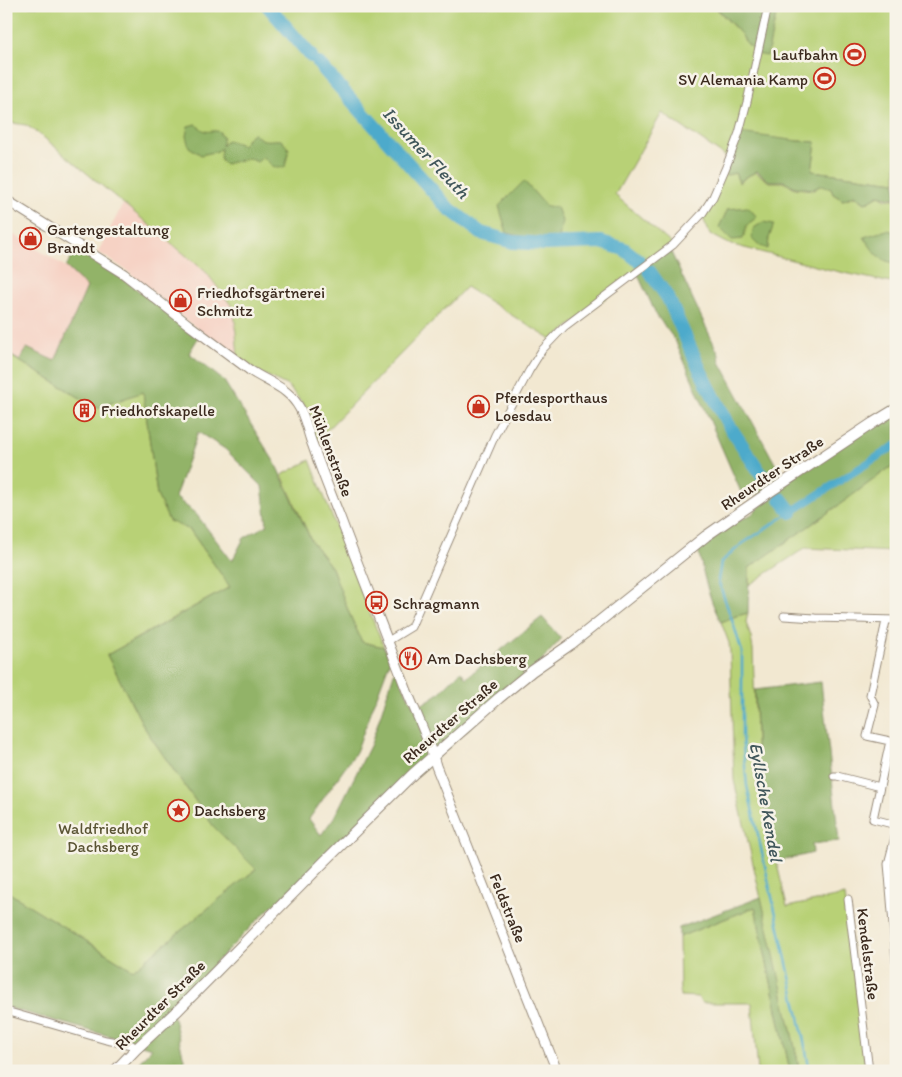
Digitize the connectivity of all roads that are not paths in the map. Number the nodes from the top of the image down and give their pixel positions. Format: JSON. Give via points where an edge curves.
{"nodes":[{"id":1,"x":768,"y":6,"type":"edge"},
{"id":2,"x":6,"y":200,"type":"edge"},
{"id":3,"x":896,"y":409,"type":"edge"},
{"id":4,"x":784,"y":616,"type":"dead end"},
{"id":5,"x":886,"y":620,"type":"junction"},
{"id":6,"x":896,"y":620,"type":"edge"},
{"id":7,"x":388,"y":641,"type":"junction"},
{"id":8,"x":433,"y":756,"type":"junction"},
{"id":9,"x":834,"y":776,"type":"dead end"},
{"id":10,"x":880,"y":787,"type":"junction"},
{"id":11,"x":896,"y":825,"type":"edge"},
{"id":12,"x":896,"y":833,"type":"edge"},
{"id":13,"x":893,"y":874,"type":"edge"},
{"id":14,"x":848,"y":899,"type":"dead end"},
{"id":15,"x":896,"y":962,"type":"edge"},
{"id":16,"x":6,"y":1011,"type":"edge"},
{"id":17,"x":136,"y":1049,"type":"junction"},
{"id":18,"x":116,"y":1071,"type":"edge"},
{"id":19,"x":556,"y":1071,"type":"edge"},
{"id":20,"x":869,"y":1071,"type":"edge"}],
"edges":[{"from":1,"to":7,"type":"street","via":[[739,133],[714,197],[673,245],[564,327],[542,350],[495,435],[411,627]]},
{"from":2,"to":7,"type":"street","name":"Mühlenstraße","via":[[124,274],[258,376],[288,393],[302,413]]},
{"from":3,"to":8,"type":"main road","name":"Rheurdter Straße","via":[[706,536],[571,644],[532,671]]},
{"from":4,"to":5,"type":"street"},
{"from":5,"to":6,"type":"street"},
{"from":5,"to":10,"type":"street","via":[[870,695],[875,705],[867,736],[890,741]]},
{"from":7,"to":8,"type":"street","name":"Mühlenstraße"},
{"from":8,"to":17,"type":"main road","name":"Rheurdter Straße"},
{"from":8,"to":19,"type":"street","name":"Feldstraße"},
{"from":9,"to":10,"type":"street"},
{"from":10,"to":11,"type":"street","via":[[873,819]]},
{"from":12,"to":13,"type":"street","via":[[888,864]]},
{"from":13,"to":15,"type":"street"},
{"from":14,"to":20,"type":"street","name":"Kendelstraße"},
{"from":16,"to":17,"type":"street","via":[[132,1045]]},
{"from":17,"to":18,"type":"main road","name":"Rheurdter Straße"}]}
